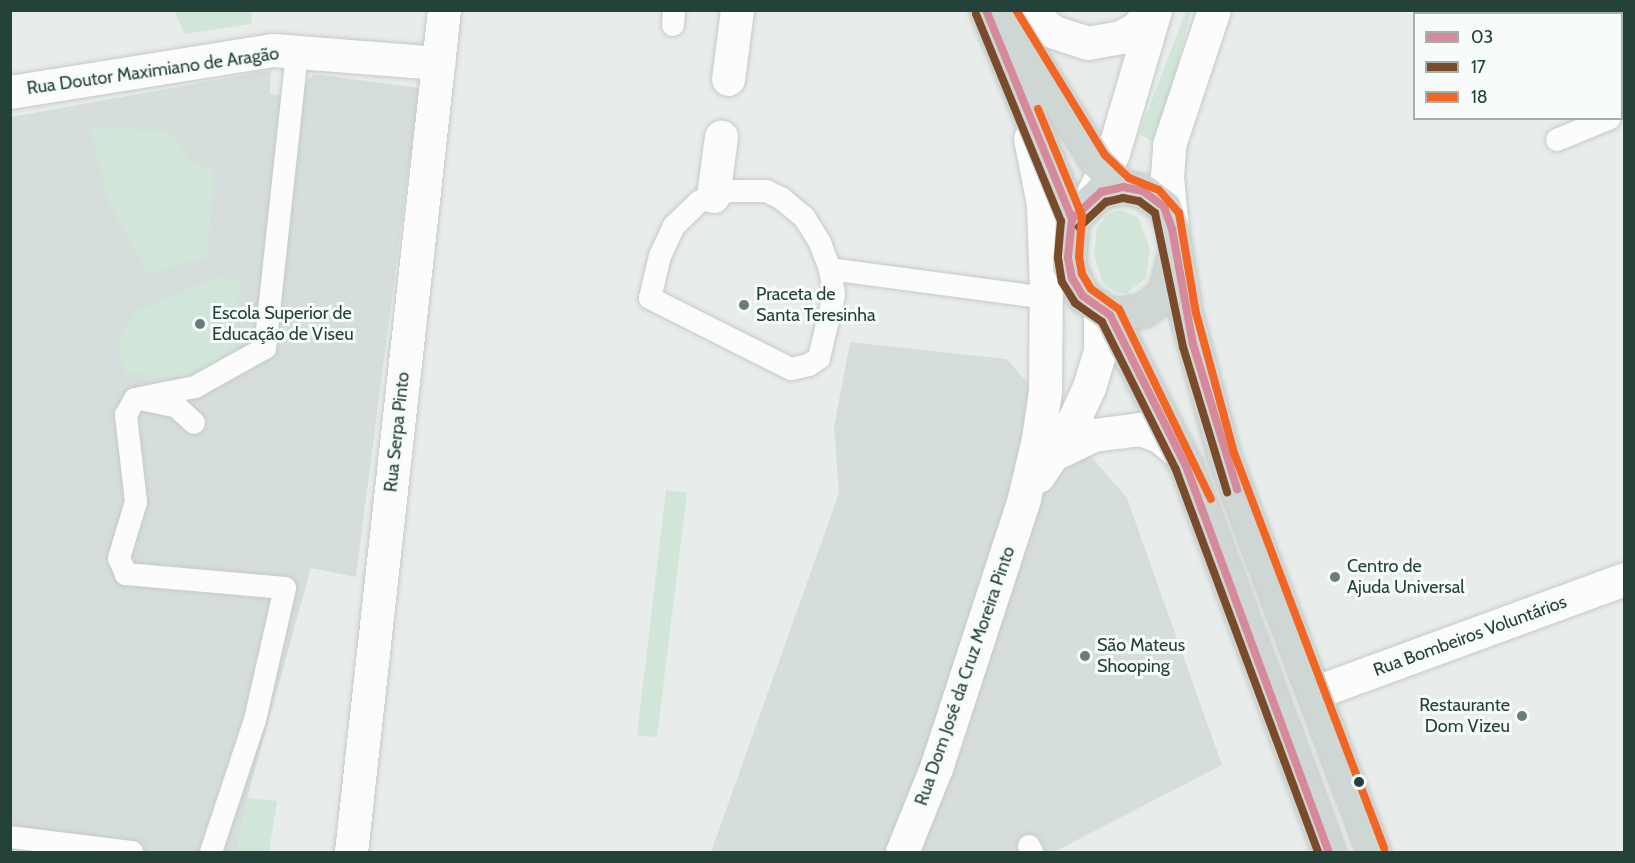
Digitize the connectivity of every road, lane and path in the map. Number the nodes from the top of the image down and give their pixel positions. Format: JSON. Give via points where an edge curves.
{"nodes":[{"id":1,"x":444,"y":10,"type":"edge"},
{"id":2,"x":737,"y":10,"type":"edge"},
{"id":3,"x":986,"y":10,"type":"edge"},
{"id":4,"x":1003,"y":10,"type":"edge"},
{"id":5,"x":1024,"y":10,"type":"edge"},
{"id":6,"x":1150,"y":10,"type":"edge"},
{"id":7,"x":1155,"y":10,"type":"edge"},
{"id":8,"x":1214,"y":10,"type":"edge"},
{"id":9,"x":285,"y":51,"type":"junction"},
{"id":10,"x":438,"y":63,"type":"junction"},
{"id":11,"x":1012,"y":75,"type":"junction"},
{"id":12,"x":728,"y":79,"type":"dead end"},
{"id":13,"x":10,"y":92,"type":"edge"},
{"id":14,"x":1605,"y":120,"type":"edge"},
{"id":15,"x":721,"y":137,"type":"dead end"},
{"id":16,"x":1557,"y":140,"type":"dead end"},
{"id":17,"x":1115,"y":180,"type":"junction"},
{"id":18,"x":713,"y":196,"type":"junction"},
{"id":19,"x":1078,"y":212,"type":"junction"},
{"id":20,"x":1174,"y":238,"type":"junction"},
{"id":21,"x":1068,"y":258,"type":"junction"},
{"id":22,"x":830,"y":269,"type":"junction"},
{"id":23,"x":1046,"y":298,"type":"junction"},
{"id":24,"x":1105,"y":313,"type":"junction"},
{"id":25,"x":1045,"y":391,"type":"junction"},
{"id":26,"x":135,"y":399,"type":"junction"},
{"id":27,"x":194,"y":423,"type":"dead end"},
{"id":28,"x":1045,"y":447,"type":"junction"},
{"id":29,"x":1175,"y":449,"type":"junction"},
{"id":30,"x":1222,"y":558,"type":"junction"},
{"id":31,"x":1624,"y":579,"type":"edge"},
{"id":32,"x":1316,"y":692,"type":"junction"},
{"id":33,"x":10,"y":837,"type":"edge"},
{"id":34,"x":132,"y":852,"type":"edge"},
{"id":35,"x":211,"y":852,"type":"edge"},
{"id":36,"x":351,"y":852,"type":"edge"},
{"id":37,"x":902,"y":852,"type":"edge"},
{"id":38,"x":1329,"y":852,"type":"edge"},
{"id":39,"x":1374,"y":852,"type":"edge"}],
"edges":[{"from":1,"to":10,"type":"street","name":"Rua Serpa Pinto"},
{"from":2,"to":12,"type":"street"},
{"from":3,"to":11,"type":"main road"},
{"from":4,"to":17,"type":"main road"},
{"from":5,"to":6,"type":"street","via":[[1053,32],[1087,43],[1121,37],[1138,27]]},
{"from":7,"to":17,"type":"street"},
{"from":8,"to":20,"type":"street","via":[[1169,145],[1167,177]]},
{"from":9,"to":10,"type":"street","name":"Rua Doutor Maximiano de Aragão"},
{"from":9,"to":13,"type":"street","name":"Rua Doutor Maximiano de Aragão"},
{"from":9,"to":26,"type":"lane","via":[[265,348],[195,387]]},
{"from":10,"to":36,"type":"street","name":"Rua Serpa Pinto"},
{"from":11,"to":19,"type":"main road"},
{"from":11,"to":23,"type":"street","via":[[1043,204]]},
{"from":14,"to":16,"type":"lane"},
{"from":15,"to":18,"type":"street"},
{"from":17,"to":19,"type":"main road"},
{"from":17,"to":20,"type":"main road","via":[[1143,191],[1164,207]]},
{"from":18,"to":22,"type":"lane","via":[[749,190],[766,191],[781,198],[804,216]]},
{"from":18,"to":22,"type":"lane","via":[[699,202],[674,226],[660,256],[650,298],[791,369],[801,368],[819,358],[826,336],[834,295]]},
{"from":19,"to":21,"type":"main road"},
{"from":20,"to":24,"type":"main road","via":[[1169,283],[1155,304],[1129,315]]},
{"from":20,"to":32,"type":"main road","via":[[1186,315],[1224,456]]},
{"from":21,"to":24,"type":"main road","via":[[1072,278],[1083,296]]},
{"from":21,"to":25,"type":"street"},
{"from":22,"to":23,"type":"lane"},
{"from":23,"to":25,"type":"street"},
{"from":24,"to":28,"type":"street","name":"Rua Dom José da Cruz Moreira Pinto","via":[[1096,368],[1070,428]]},
{"from":24,"to":29,"type":"main road"},
{"from":25,"to":28,"type":"street"},
{"from":26,"to":27,"type":"lane","via":[[166,403]]},
{"from":26,"to":35,"type":"lane","via":[[126,415],[136,502],[120,567],[126,574],[285,588],[255,720]]},
{"from":28,"to":29,"type":"street","via":[[1140,429],[1159,436]]},
{"from":28,"to":37,"type":"street","name":"Rua Dom José da Cruz Moreira Pinto","via":[[1024,498],[936,768]]},
{"from":29,"to":30,"type":"main road","via":[[1186,466]]},
{"from":30,"to":32,"type":"main road","via":[[1249,573],[1288,682]]},
{"from":30,"to":38,"type":"main road"},
{"from":31,"to":32,"type":"street","name":"Rua Bombeiros Voluntários"},
{"from":32,"to":39,"type":"main road"},
{"from":33,"to":34,"type":"lane"}]}
